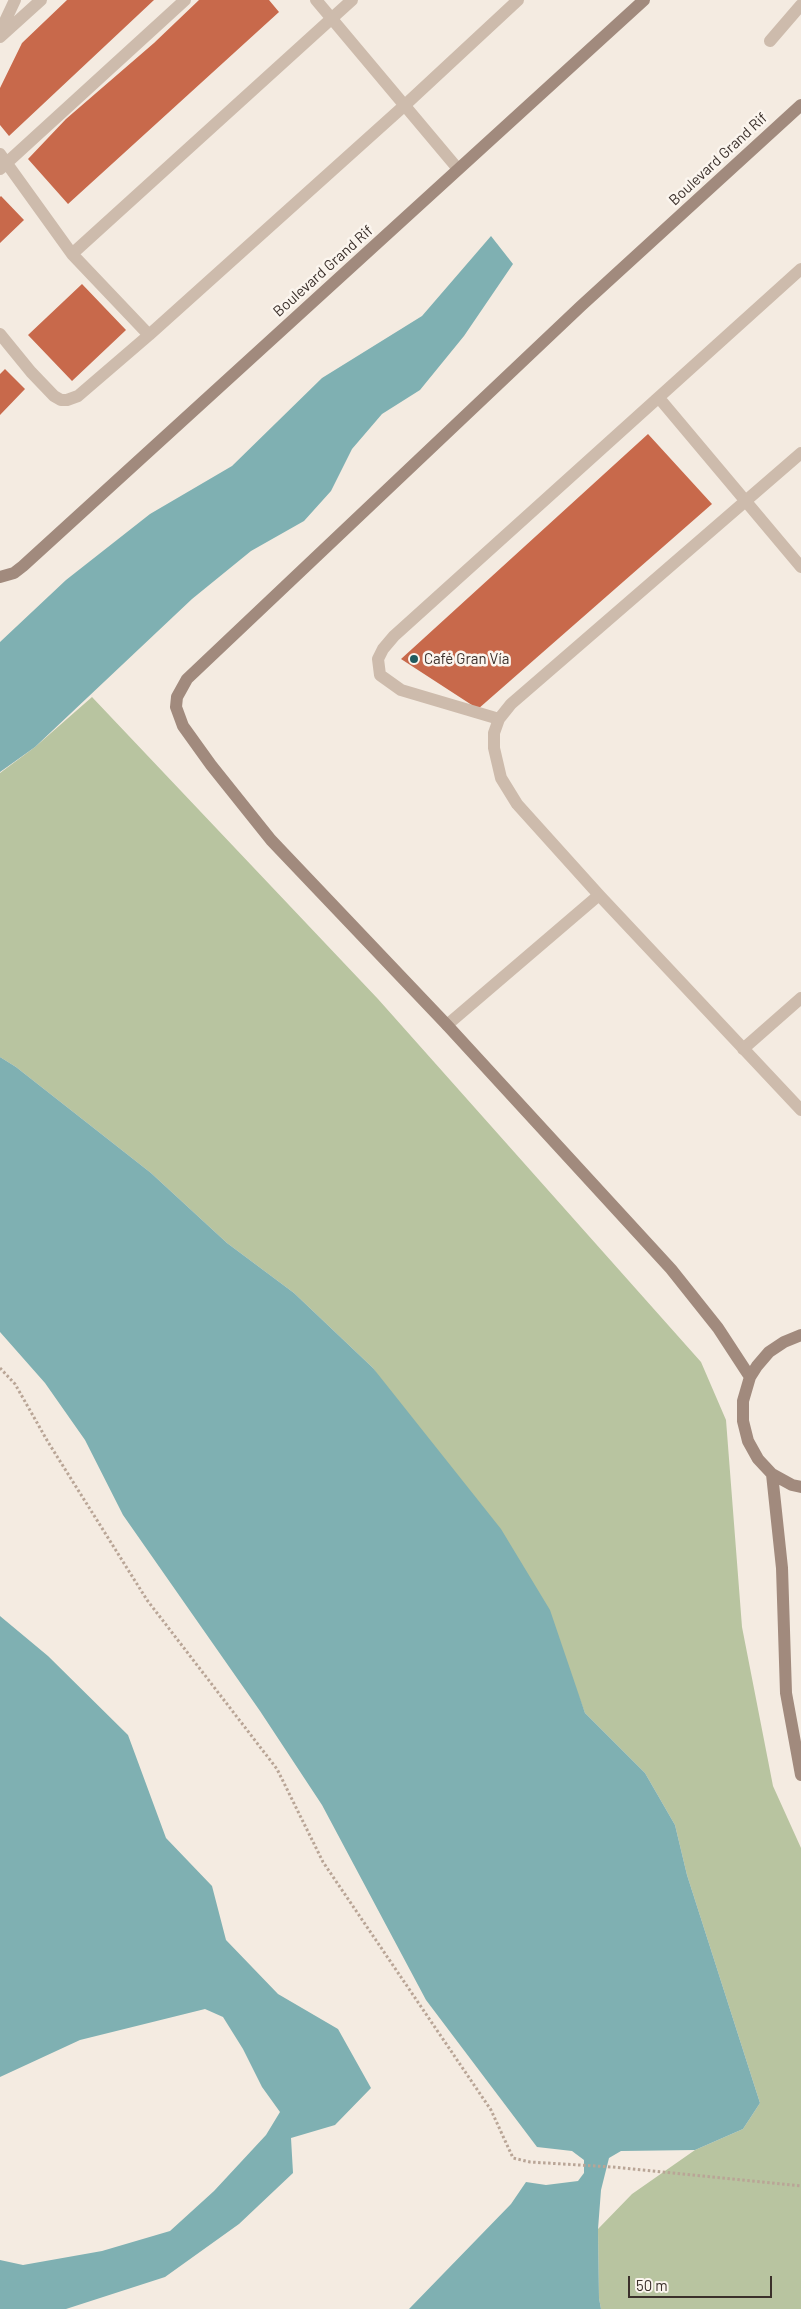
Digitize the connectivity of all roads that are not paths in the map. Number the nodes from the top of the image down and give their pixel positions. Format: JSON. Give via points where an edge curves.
{"nodes":[{"id":1,"x":15,"y":0,"type":"edge"},
{"id":2,"x":40,"y":0,"type":"edge"},
{"id":3,"x":184,"y":0,"type":"edge"},
{"id":4,"x":316,"y":0,"type":"edge"},
{"id":5,"x":352,"y":0,"type":"edge"},
{"id":6,"x":518,"y":0,"type":"edge"},
{"id":7,"x":644,"y":0,"type":"edge"},
{"id":8,"x":801,"y":5,"type":"edge"},
{"id":9,"x":332,"y":18,"type":"junction"},
{"id":10,"x":0,"y":32,"type":"edge"},
{"id":11,"x":0,"y":37,"type":"edge"},
{"id":12,"x":770,"y":41,"type":"dead end"},
{"id":13,"x":801,"y":105,"type":"edge"},
{"id":14,"x":405,"y":106,"type":"junction"},
{"id":15,"x":3,"y":162,"type":"edge"},
{"id":16,"x":458,"y":169,"type":"junction"},
{"id":17,"x":72,"y":254,"type":"junction"},
{"id":18,"x":801,"y":269,"type":"edge"},
{"id":19,"x":0,"y":334,"type":"edge"},
{"id":20,"x":149,"y":335,"type":"junction"},
{"id":21,"x":659,"y":398,"type":"junction"},
{"id":22,"x":801,"y":453,"type":"edge"},
{"id":23,"x":746,"y":501,"type":"junction"},
{"id":24,"x":801,"y":567,"type":"edge"},
{"id":25,"x":0,"y":577,"type":"edge"},
{"id":26,"x":499,"y":719,"type":"junction"},
{"id":27,"x":599,"y":895,"type":"junction"},
{"id":28,"x":801,"y":998,"type":"edge"},
{"id":29,"x":447,"y":1025,"type":"junction"},
{"id":30,"x":743,"y":1049,"type":"junction"},
{"id":31,"x":801,"y":1110,"type":"edge"},
{"id":32,"x":801,"y":1335,"type":"edge"},
{"id":33,"x":750,"y":1377,"type":"junction"},
{"id":34,"x":772,"y":1474,"type":"junction"},
{"id":35,"x":801,"y":1487,"type":"edge"},
{"id":36,"x":801,"y":1775,"type":"edge"}],
"edges":[{"from":1,"to":10,"type":"street"},
{"from":2,"to":11,"type":"street"},
{"from":3,"to":15,"type":"street"},
{"from":4,"to":9,"type":"street"},
{"from":5,"to":9,"type":"street"},
{"from":6,"to":14,"type":"street"},
{"from":7,"to":16,"type":"main road","name":"Boulevard Grand Rif"},
{"from":8,"to":12,"type":"street"},
{"from":9,"to":14,"type":"street"},
{"from":9,"to":17,"type":"street"},
{"from":13,"to":29,"type":"main road","name":"Boulevard Grand Rif","via":[[581,306],[180,688],[176,707],[183,726],[230,790],[271,840]]},
{"from":14,"to":16,"type":"street"},
{"from":14,"to":20,"type":"street"},
{"from":15,"to":17,"type":"street"},
{"from":16,"to":25,"type":"main road","name":"Boulevard Grand Rif","via":[[23,566]]},
{"from":17,"to":20,"type":"street"},
{"from":18,"to":21,"type":"street"},
{"from":19,"to":20,"type":"street","via":[[48,390],[61,400],[84,392]]},
{"from":21,"to":23,"type":"street"},
{"from":21,"to":26,"type":"street","via":[[394,636],[378,659],[380,675],[400,690]]},
{"from":22,"to":23,"type":"street"},
{"from":23,"to":24,"type":"street"},
{"from":23,"to":26,"type":"street","via":[[511,704]]},
{"from":26,"to":27,"type":"street","via":[[494,732],[494,748],[501,778],[508,791]]},
{"from":27,"to":29,"type":"street"},
{"from":27,"to":30,"type":"street"},
{"from":28,"to":30,"type":"street"},
{"from":29,"to":33,"type":"main road","name":"Boulevard Grand Rif","via":[[676,1275],[718,1328]]},
{"from":30,"to":31,"type":"street"},
{"from":32,"to":33,"type":"main road","via":[[769,1352]]},
{"from":33,"to":34,"type":"main road","via":[[743,1401],[743,1422],[748,1441],[758,1459]]},
{"from":34,"to":35,"type":"main road"},
{"from":34,"to":36,"type":"main road","via":[[782,1568],[786,1693]]}]}
